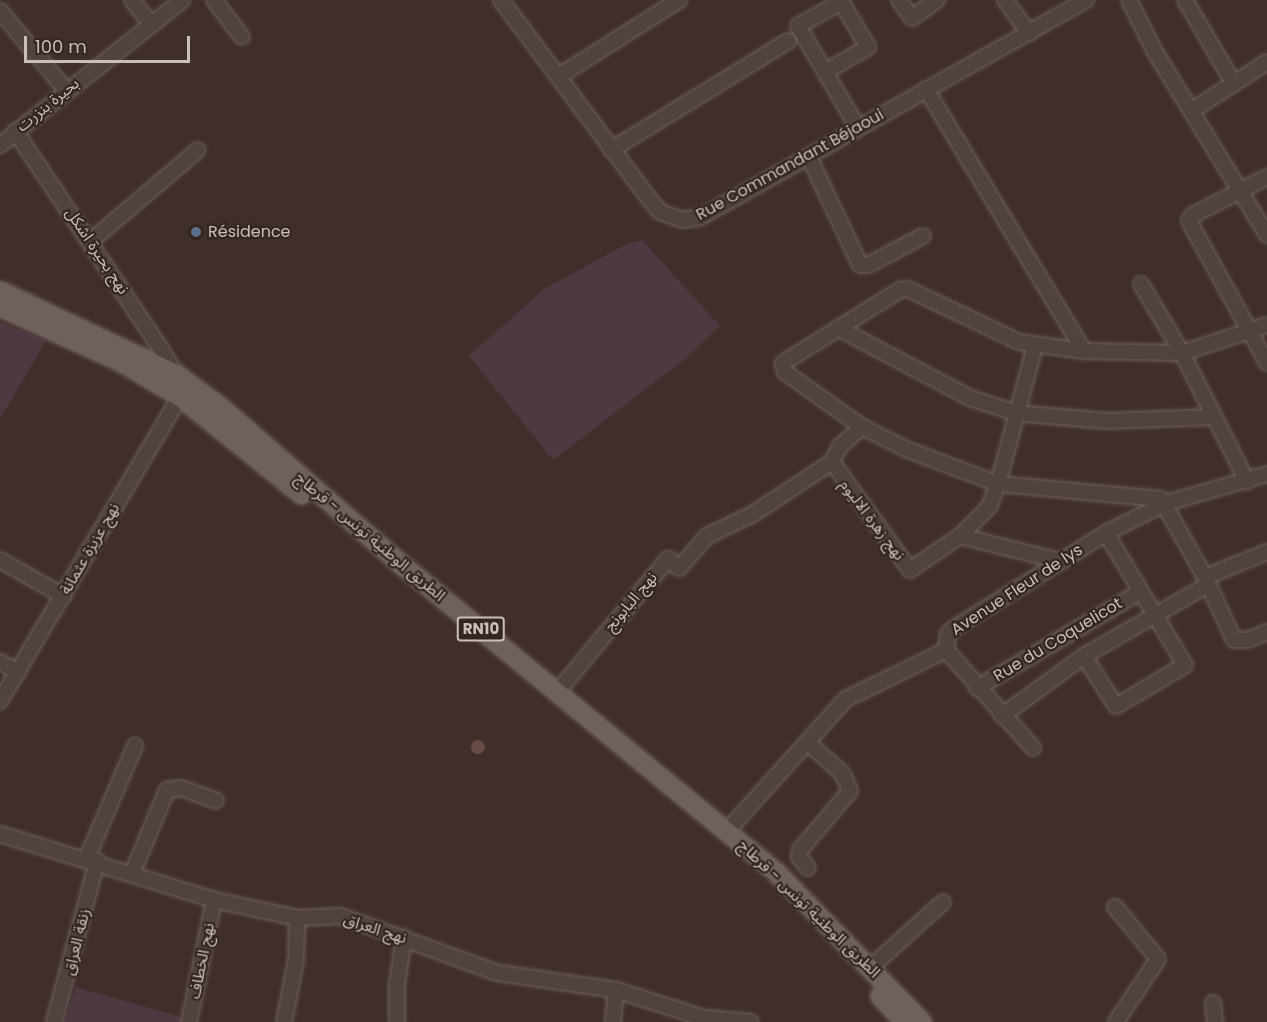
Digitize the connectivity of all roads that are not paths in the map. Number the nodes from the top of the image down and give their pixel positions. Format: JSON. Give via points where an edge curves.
{"nodes":[{"id":1,"x":132,"y":0,"type":"edge"},
{"id":2,"x":182,"y":0,"type":"edge"},
{"id":3,"x":214,"y":0,"type":"edge"},
{"id":4,"x":501,"y":0,"type":"edge"},
{"id":5,"x":679,"y":0,"type":"edge"},
{"id":6,"x":899,"y":0,"type":"edge"},
{"id":7,"x":937,"y":0,"type":"edge"},
{"id":8,"x":1005,"y":0,"type":"edge"},
{"id":9,"x":1086,"y":0,"type":"edge"},
{"id":10,"x":1129,"y":0,"type":"edge"},
{"id":11,"x":1185,"y":0,"type":"edge"},
{"id":12,"x":841,"y":1,"type":"edge"},
{"id":13,"x":0,"y":11,"type":"edge"},
{"id":14,"x":151,"y":24,"type":"junction"},
{"id":15,"x":1029,"y":33,"type":"junction"},
{"id":16,"x":242,"y":37,"type":"dead end"},
{"id":17,"x":788,"y":41,"type":"dead end"},
{"id":18,"x":1267,"y":62,"type":"edge"},
{"id":19,"x":825,"y":72,"type":"junction"},
{"id":20,"x":559,"y":76,"type":"junction"},
{"id":21,"x":1234,"y":84,"type":"junction"},
{"id":22,"x":926,"y":89,"type":"junction"},
{"id":23,"x":66,"y":90,"type":"junction"},
{"id":24,"x":1191,"y":111,"type":"junction"},
{"id":25,"x":858,"y":129,"type":"junction"},
{"id":26,"x":15,"y":131,"type":"junction"},
{"id":27,"x":0,"y":145,"type":"edge"},
{"id":28,"x":198,"y":150,"type":"dead end"},
{"id":29,"x":611,"y":150,"type":"junction"},
{"id":30,"x":808,"y":157,"type":"junction"},
{"id":31,"x":1267,"y":177,"type":"edge"},
{"id":32,"x":1241,"y":191,"type":"junction"},
{"id":33,"x":1267,"y":235,"type":"edge"},
{"id":34,"x":923,"y":236,"type":"dead end"},
{"id":35,"x":91,"y":241,"type":"junction"},
{"id":36,"x":1141,"y":284,"type":"dead end"},
{"id":37,"x":0,"y":291,"type":"edge"},
{"id":38,"x":0,"y":307,"type":"edge"},
{"id":39,"x":1267,"y":325,"type":"edge"},
{"id":40,"x":838,"y":328,"type":"junction"},
{"id":41,"x":1250,"y":333,"type":"junction"},
{"id":42,"x":1035,"y":346,"type":"junction"},
{"id":43,"x":1084,"y":351,"type":"junction"},
{"id":44,"x":1182,"y":353,"type":"junction"},
{"id":45,"x":1267,"y":363,"type":"edge"},
{"id":46,"x":176,"y":374,"type":"junction"},
{"id":47,"x":180,"y":397,"type":"junction"},
{"id":48,"x":1016,"y":413,"type":"junction"},
{"id":49,"x":1215,"y":417,"type":"junction"},
{"id":50,"x":862,"y":427,"type":"junction"},
{"id":51,"x":832,"y":462,"type":"junction"},
{"id":52,"x":1267,"y":474,"type":"edge"},
{"id":53,"x":1247,"y":481,"type":"junction"},
{"id":54,"x":998,"y":484,"type":"junction"},
{"id":55,"x":1166,"y":502,"type":"junction"},
{"id":56,"x":1106,"y":533,"type":"junction"},
{"id":57,"x":960,"y":536,"type":"junction"},
{"id":58,"x":1267,"y":552,"type":"edge"},
{"id":59,"x":0,"y":560,"type":"edge"},
{"id":60,"x":1060,"y":561,"type":"junction"},
{"id":61,"x":1207,"y":580,"type":"junction"},
{"id":62,"x":1138,"y":593,"type":"junction"},
{"id":63,"x":63,"y":596,"type":"junction"},
{"id":64,"x":1152,"y":614,"type":"junction"},
{"id":65,"x":1267,"y":632,"type":"edge"},
{"id":66,"x":946,"y":650,"type":"junction"},
{"id":67,"x":1084,"y":656,"type":"junction"},
{"id":68,"x":0,"y":662,"type":"edge"},
{"id":69,"x":18,"y":672,"type":"junction"},
{"id":70,"x":977,"y":688,"type":"junction"},
{"id":71,"x":558,"y":691,"type":"junction"},
{"id":72,"x":0,"y":701,"type":"edge"},
{"id":73,"x":1002,"y":716,"type":"junction"},
{"id":74,"x":807,"y":742,"type":"junction"},
{"id":75,"x":135,"y":746,"type":"dead end"},
{"id":76,"x":1033,"y":748,"type":"dead end"},
{"id":77,"x":216,"y":801,"type":"dead end"},
{"id":78,"x":727,"y":831,"type":"junction"},
{"id":79,"x":0,"y":834,"type":"edge"},
{"id":80,"x":92,"y":860,"type":"junction"},
{"id":81,"x":808,"y":868,"type":"dead end"},
{"id":82,"x":133,"y":872,"type":"junction"},
{"id":83,"x":214,"y":900,"type":"junction"},
{"id":84,"x":943,"y":902,"type":"dead end"},
{"id":85,"x":1115,"y":907,"type":"dead end"},
{"id":86,"x":297,"y":918,"type":"junction"},
{"id":87,"x":404,"y":938,"type":"junction"},
{"id":88,"x":870,"y":968,"type":"junction"},
{"id":89,"x":616,"y":990,"type":"junction"},
{"id":90,"x":1213,"y":1003,"type":"dead end"},
{"id":91,"x":704,"y":1020,"type":"edge"},
{"id":92,"x":54,"y":1022,"type":"edge"},
{"id":93,"x":189,"y":1022,"type":"edge"},
{"id":94,"x":284,"y":1022,"type":"edge"},
{"id":95,"x":397,"y":1022,"type":"edge"},
{"id":96,"x":613,"y":1022,"type":"edge"},
{"id":97,"x":751,"y":1022,"type":"edge"},
{"id":98,"x":904,"y":1022,"type":"edge"},
{"id":99,"x":922,"y":1022,"type":"edge"},
{"id":100,"x":1116,"y":1022,"type":"edge"},
{"id":101,"x":1215,"y":1022,"type":"edge"}],
"edges":[{"from":1,"to":14,"type":"street"},
{"from":2,"to":14,"type":"street","name":"بحيرة بنزرت"},
{"from":3,"to":16,"type":"street"},
{"from":4,"to":20,"type":"street","name":"Rue Commandant Béjaoui"},
{"from":5,"to":20,"type":"street"},
{"from":6,"to":7,"type":"street","via":[[912,18]]},
{"from":8,"to":15,"type":"street"},
{"from":9,"to":15,"type":"street","name":"Rue Commandant Béjaoui"},
{"from":10,"to":24,"type":"street"},
{"from":11,"to":21,"type":"street"},
{"from":12,"to":19,"type":"street","via":[[868,47]]},
{"from":12,"to":19,"type":"street","via":[[798,26]]},
{"from":13,"to":23,"type":"street"},
{"from":14,"to":23,"type":"street","name":"بحيرة بنزرت"},
{"from":15,"to":22,"type":"street","name":"Rue Commandant Béjaoui"},
{"from":17,"to":29,"type":"street"},
{"from":18,"to":21,"type":"street"},
{"from":19,"to":25,"type":"street"},
{"from":20,"to":29,"type":"street","name":"Rue Commandant Béjaoui"},
{"from":21,"to":24,"type":"street"},
{"from":22,"to":25,"type":"street","name":"Rue Commandant Béjaoui"},
{"from":22,"to":43,"type":"street"},
{"from":23,"to":26,"type":"street","name":"بحيرة بنزرت"},
{"from":24,"to":32,"type":"street"},
{"from":25,"to":30,"type":"street","name":"Rue Commandant Béjaoui"},
{"from":26,"to":27,"type":"street","name":"بحيرة بنزرت"},
{"from":26,"to":35,"type":"street","name":"نهج بحيرة اشكل"},
{"from":28,"to":35,"type":"street"},
{"from":29,"to":30,"type":"street","name":"Rue Commandant Béjaoui","via":[[660,212],[683,220],[702,217]]},
{"from":30,"to":34,"type":"street","via":[[860,265],[868,265]]},
{"from":31,"to":32,"type":"street"},
{"from":32,"to":33,"type":"street"},
{"from":32,"to":41,"type":"street","via":[[1193,215],[1189,221]]},
{"from":35,"to":46,"type":"street","name":"نهج بحيرة اشكل"},
{"from":36,"to":44,"type":"street"},
{"from":37,"to":46,"type":"main road","name":"الطريق الوطنية تونس - قرطاج","number":"RN10"},
{"from":38,"to":47,"type":"main road","name":"الطريق الوطنية تونس - قرطاج","number":"RN10","via":[[121,362]]},
{"from":39,"to":41,"type":"street"},
{"from":40,"to":42,"type":"street","via":[[900,290],[908,289]]},
{"from":40,"to":48,"type":"street","via":[[970,398]]},
{"from":40,"to":50,"type":"street","via":[[783,367]]},
{"from":41,"to":44,"type":"street"},
{"from":41,"to":45,"type":"street"},
{"from":42,"to":43,"type":"street"},
{"from":42,"to":48,"type":"street"},
{"from":43,"to":44,"type":"street"},
{"from":44,"to":49,"type":"street"},
{"from":46,"to":47,"type":"street"},
{"from":46,"to":71,"type":"main road","name":"الطريق الوطنية تونس - قرطاج","number":"RN10","via":[[222,408],[402,565]]},
{"from":47,"to":63,"type":"street","name":"نهج عزيزة عثمانة"},
{"from":47,"to":98,"type":"main road","name":"الطريق الوطنية تونس - قرطاج","number":"RN10","via":[[219,424],[394,574],[719,838],[769,882]]},
{"from":48,"to":49,"type":"street","via":[[1107,421]]},
{"from":48,"to":54,"type":"street"},
{"from":49,"to":53,"type":"street"},
{"from":50,"to":51,"type":"street","name":"نهج زهرة الاليوم","via":[[840,446]]},
{"from":50,"to":54,"type":"street","via":[[906,449]]},
{"from":51,"to":57,"type":"street","name":"نهج زهرة الاليوم","via":[[910,570]]},
{"from":51,"to":71,"type":"street","name":"نهج البابونج","via":[[753,514],[707,537],[679,568],[668,559]]},
{"from":52,"to":53,"type":"street","name":"Avenue Fleur de lys"},
{"from":53,"to":55,"type":"street","name":"Avenue Fleur de lys"},
{"from":54,"to":55,"type":"street","via":[[1148,496]]},
{"from":54,"to":57,"type":"street","via":[[989,507]]},
{"from":55,"to":56,"type":"street","name":"Avenue Fleur de lys"},
{"from":55,"to":61,"type":"street"},
{"from":56,"to":60,"type":"street","name":"Avenue Fleur de lys"},
{"from":56,"to":62,"type":"street","name":"Rue du Coquelicot"},
{"from":57,"to":60,"type":"street"},
{"from":58,"to":61,"type":"street"},
{"from":59,"to":63,"type":"street"},
{"from":60,"to":66,"type":"street","name":"Avenue Fleur de lys","via":[[953,629],[948,634]]},
{"from":61,"to":64,"type":"street"},
{"from":61,"to":65,"type":"street","via":[[1234,640],[1247,640]]},
{"from":62,"to":64,"type":"street","name":"Rue du Coquelicot"},
{"from":62,"to":70,"type":"street","name":"Rue du Coquelicot"},
{"from":63,"to":69,"type":"street","name":"نهج عزيزة عثمانة"},
{"from":64,"to":67,"type":"street"},
{"from":64,"to":67,"type":"street","name":"Rue du Coquelicot","via":[[1185,665],[1116,706]]},
{"from":66,"to":70,"type":"street"},
{"from":66,"to":74,"type":"street","name":"Avenue Fleur de lys","via":[[846,699]]},
{"from":67,"to":73,"type":"street"},
{"from":68,"to":69,"type":"street"},
{"from":69,"to":72,"type":"street","name":"نهج عزيزة عثمانة"},
{"from":70,"to":73,"type":"street"},
{"from":71,"to":78,"type":"main road","name":"الطريق الوطنية تونس - قرطاج","number":"RN10"},
{"from":73,"to":76,"type":"street"},
{"from":74,"to":78,"type":"street","name":"Avenue Fleur de lys"},
{"from":74,"to":81,"type":"street","via":[[843,774],[850,791],[800,850]]},
{"from":75,"to":80,"type":"street","name":"زنقة العراق"},
{"from":77,"to":82,"type":"street","via":[[181,788],[166,790]]},
{"from":78,"to":88,"type":"main road","name":"الطريق الوطنية تونس - قرطاج","number":"RN10","via":[[777,873]]},
{"from":79,"to":80,"type":"street","name":"نهج العراق"},
{"from":80,"to":82,"type":"street","name":"نهج العراق"},
{"from":80,"to":92,"type":"street","name":"زنقة العراق"},
{"from":82,"to":83,"type":"street","name":"نهج العراق"},
{"from":83,"to":86,"type":"street","name":"نهج العراق"},
{"from":83,"to":93,"type":"street","name":"نهج الخطاف"},
{"from":84,"to":88,"type":"street"},
{"from":85,"to":100,"type":"street","via":[[1158,959]]},
{"from":86,"to":87,"type":"street","name":"نهج العراق","via":[[341,916]]},
{"from":86,"to":94,"type":"street","via":[[296,960]]},
{"from":87,"to":89,"type":"street","name":"نهج العراق","via":[[498,973]]},
{"from":87,"to":95,"type":"street","via":[[397,984]]},
{"from":88,"to":99,"type":"main road","name":"الطريق الوطنية تونس - قرطاج","number":"RN10"},
{"from":89,"to":91,"type":"street","name":"نهج العراق"},
{"from":89,"to":96,"type":"street"},
{"from":90,"to":101,"type":"street"},
{"from":91,"to":97,"type":"street","name":"نهج العراق"}]}
